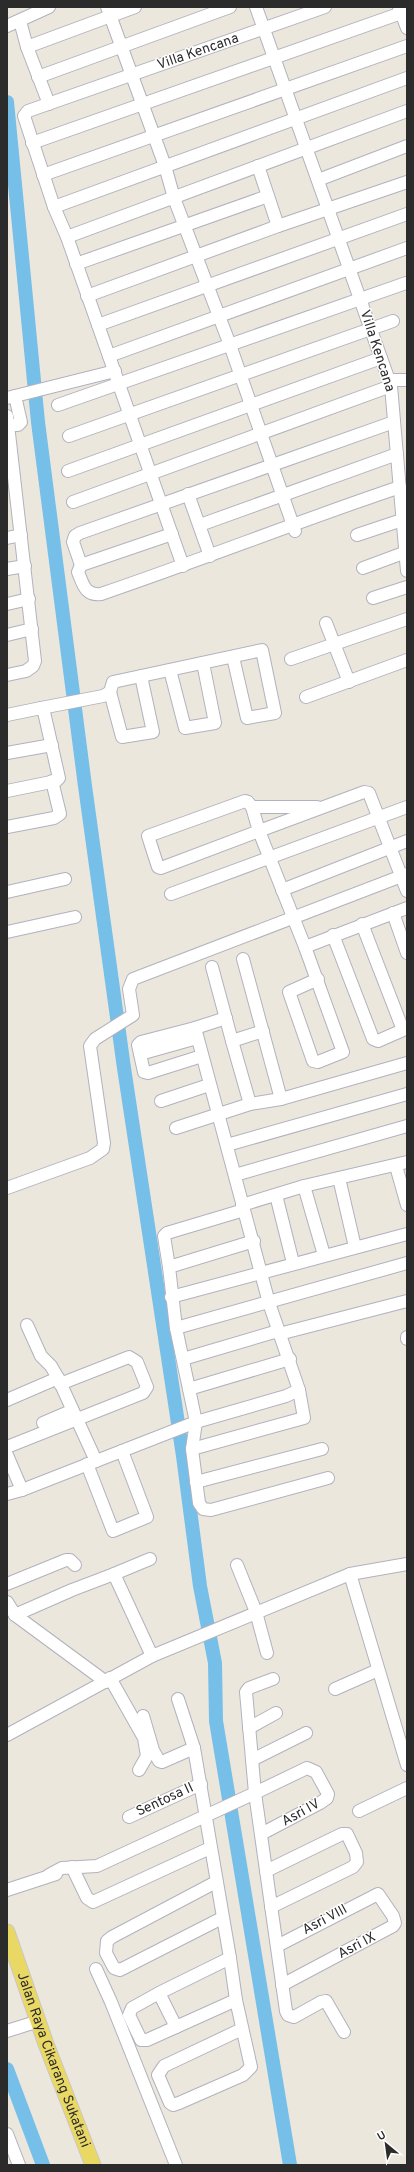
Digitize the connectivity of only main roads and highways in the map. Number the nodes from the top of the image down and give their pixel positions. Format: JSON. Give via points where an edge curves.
{"nodes":[{"id":1,"x":7,"y":1932,"type":"edge"},
{"id":2,"x":93,"y":2165,"type":"edge"}],
"edges":[{"from":1,"to":2,"type":"main road","name":"Jalan Raya Cikarang Sukatani"}]}
